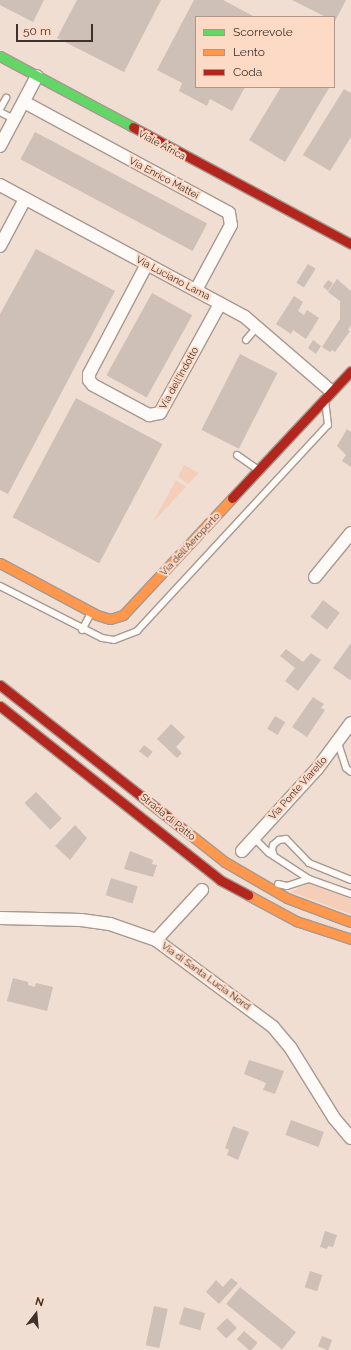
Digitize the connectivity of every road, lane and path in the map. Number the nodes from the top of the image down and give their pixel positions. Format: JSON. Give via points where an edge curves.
{"nodes":[{"id":1,"x":0,"y":56,"type":"edge"},
{"id":2,"x":37,"y":76,"type":"junction"},
{"id":3,"x":6,"y":98,"type":"dead end"},
{"id":4,"x":24,"y":102,"type":"junction"},
{"id":5,"x":0,"y":110,"type":"edge"},
{"id":6,"x":14,"y":120,"type":"junction"},
{"id":7,"x":0,"y":146,"type":"edge"},
{"id":8,"x":0,"y":185,"type":"edge"},
{"id":9,"x":25,"y":199,"type":"junction"},
{"id":10,"x":325,"y":232,"type":"junction"},
{"id":11,"x":351,"y":244,"type":"edge"},
{"id":12,"x":0,"y":246,"type":"edge"},
{"id":13,"x":351,"y":248,"type":"edge"},
{"id":14,"x":147,"y":264,"type":"junction"},
{"id":15,"x":196,"y":290,"type":"junction"},
{"id":16,"x":220,"y":304,"type":"junction"},
{"id":17,"x":257,"y":327,"type":"junction"},
{"id":18,"x":246,"y":340,"type":"dead end"},
{"id":19,"x":351,"y":371,"type":"edge"},
{"id":20,"x":328,"y":395,"type":"junction"},
{"id":21,"x":237,"y":455,"type":"dead end"},
{"id":22,"x":259,"y":471,"type":"junction"},
{"id":23,"x":351,"y":533,"type":"edge"},
{"id":24,"x":0,"y":562,"type":"edge"},
{"id":25,"x":315,"y":577,"type":"dead end"},
{"id":26,"x":0,"y":586,"type":"edge"},
{"id":27,"x":92,"y":612,"type":"junction"},
{"id":28,"x":82,"y":630,"type":"junction"},
{"id":29,"x":0,"y":685,"type":"edge"},
{"id":30,"x":0,"y":706,"type":"edge"},
{"id":31,"x":351,"y":723,"type":"edge"},
{"id":32,"x":338,"y":743,"type":"junction"},
{"id":33,"x":351,"y":772,"type":"edge"},
{"id":34,"x":254,"y":838,"type":"junction"},
{"id":35,"x":242,"y":851,"type":"dead end"},
{"id":36,"x":276,"y":858,"type":"junction"},
{"id":37,"x":245,"y":875,"type":"junction"},
{"id":38,"x":309,"y":878,"type":"junction"},
{"id":39,"x":351,"y":880,"type":"edge"},
{"id":40,"x":202,"y":890,"type":"dead end"},
{"id":41,"x":351,"y":894,"type":"edge"},
{"id":42,"x":0,"y":918,"type":"edge"},
{"id":43,"x":351,"y":922,"type":"edge"},
{"id":44,"x":156,"y":940,"type":"junction"},
{"id":45,"x":351,"y":940,"type":"edge"},
{"id":46,"x":351,"y":1138,"type":"edge"}],
"edges":[{"from":1,"to":2,"type":"street","name":"Viale Africa"},
{"from":2,"to":4,"type":"street"},
{"from":2,"to":10,"type":"street","name":"Viale Africa"},
{"from":3,"to":5,"type":"lane"},
{"from":4,"to":6,"type":"street"},
{"from":4,"to":15,"type":"street","name":"Via Enrico Mattei","via":[[229,213],[231,224]]},
{"from":5,"to":6,"type":"lane"},
{"from":6,"to":7,"type":"street"},
{"from":8,"to":9,"type":"street","name":"Via Luciano Lama"},
{"from":9,"to":12,"type":"street"},
{"from":9,"to":14,"type":"street","name":"Via Luciano Lama"},
{"from":10,"to":11,"type":"street","name":"Viale Africa"},
{"from":10,"to":13,"type":"street","name":"Viale Africa"},
{"from":14,"to":15,"type":"street","name":"Via Luciano Lama"},
{"from":14,"to":16,"type":"street","name":"Via dell'Indotto","via":[[89,374],[89,380],[93,385],[149,415],[160,413]]},
{"from":15,"to":16,"type":"street","name":"Via Luciano Lama"},
{"from":16,"to":17,"type":"street","name":"Via Luciano Lama"},
{"from":17,"to":18,"type":"lane"},
{"from":17,"to":20,"type":"street","name":"Via Luciano Lama"},
{"from":19,"to":20,"type":"street","name":"Via dell'Aeroporto"},
{"from":20,"to":22,"type":"street","name":"Via dell'Aeroporto"},
{"from":20,"to":28,"type":"lane","via":[[328,425],[143,626],[128,636],[114,640]]},
{"from":21,"to":22,"type":"lane"},
{"from":22,"to":27,"type":"street","name":"Via dell'Aeroporto","via":[[127,613],[110,619]]},
{"from":23,"to":25,"type":"street"},
{"from":24,"to":27,"type":"street","name":"Via dell'Aeroporto"},
{"from":26,"to":28,"type":"lane"},
{"from":27,"to":28,"type":"lane"},
{"from":29,"to":37,"type":"street","name":"Strada di Patto"},
{"from":30,"to":45,"type":"street","name":"Strada di Patto","via":[[220,880],[290,919]]},
{"from":31,"to":32,"type":"street","name":"Via Ponte Viarello"},
{"from":32,"to":33,"type":"lane","via":[[346,768]]},
{"from":32,"to":34,"type":"street","name":"Via Ponte Viarello"},
{"from":34,"to":35,"type":"street","name":"Via Ponte Viarello"},
{"from":34,"to":36,"type":"lane"},
{"from":36,"to":38,"type":"lane"},
{"from":36,"to":39,"type":"lane","via":[[272,850],[273,845],[279,840],[286,840],[309,863]]},
{"from":37,"to":38,"type":"lane","via":[[287,886]]},
{"from":37,"to":43,"type":"street","name":"Strada di Patto","via":[[301,905]]},
{"from":38,"to":41,"type":"lane"},
{"from":40,"to":44,"type":"street"},
{"from":42,"to":44,"type":"street","name":"Via di Santa Lucia Nord","via":[[81,920],[110,924]]},
{"from":44,"to":46,"type":"street","name":"Via di Santa Lucia Nord","via":[[273,1027],[290,1047],[334,1118]]}]}
